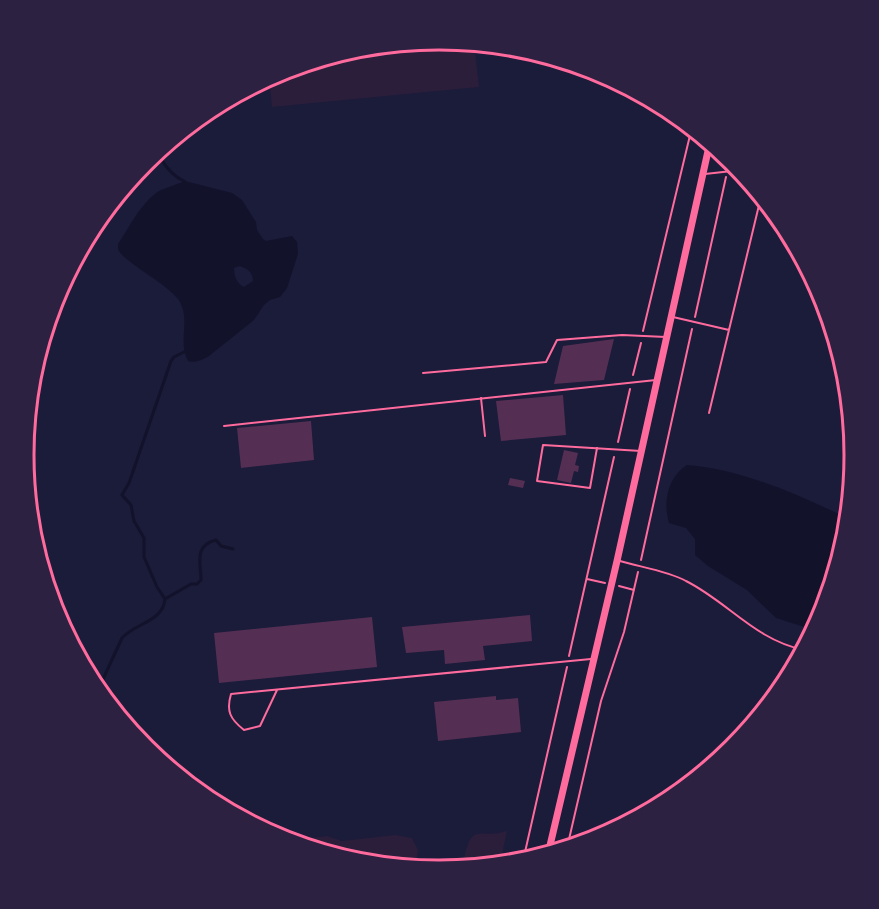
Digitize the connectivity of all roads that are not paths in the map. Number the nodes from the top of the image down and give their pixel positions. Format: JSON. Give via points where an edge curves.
{"nodes":[{"id":1,"x":708,"y":151,"type":"edge"},
{"id":2,"x":729,"y":171,"type":"edge"},
{"id":3,"x":703,"y":174,"type":"junction"},
{"id":4,"x":759,"y":205,"type":"edge"},
{"id":5,"x":671,"y":317,"type":"junction"},
{"id":6,"x":729,"y":330,"type":"junction"},
{"id":7,"x":666,"y":337,"type":"junction"},
{"id":8,"x":423,"y":373,"type":"dead end"},
{"id":9,"x":656,"y":380,"type":"junction"},
{"id":10,"x":481,"y":398,"type":"junction"},
{"id":11,"x":710,"y":413,"type":"dead end"},
{"id":12,"x":224,"y":426,"type":"dead end"},
{"id":13,"x":485,"y":436,"type":"dead end"},
{"id":14,"x":597,"y":448,"type":"junction"},
{"id":15,"x":641,"y":451,"type":"junction"},
{"id":16,"x":617,"y":561,"type":"junction"},
{"id":17,"x":795,"y":648,"type":"edge"},
{"id":18,"x":594,"y":659,"type":"junction"},
{"id":19,"x":278,"y":690,"type":"junction"},
{"id":20,"x":550,"y":844,"type":"edge"}],
"edges":[{"from":1,"to":3,"type":"main road"},
{"from":2,"to":3,"type":"lane"},
{"from":3,"to":5,"type":"main road"},
{"from":4,"to":6,"type":"lane"},
{"from":5,"to":6,"type":"lane"},
{"from":5,"to":7,"type":"main road"},
{"from":6,"to":11,"type":"lane"},
{"from":7,"to":8,"type":"lane","via":[[622,334],[557,340],[546,362]]},
{"from":7,"to":9,"type":"main road"},
{"from":9,"to":10,"type":"lane"},
{"from":9,"to":15,"type":"main road"},
{"from":10,"to":12,"type":"lane"},
{"from":10,"to":13,"type":"lane"},
{"from":14,"to":14,"type":"lane","via":[[543,445],[537,480],[590,488]]},
{"from":14,"to":15,"type":"lane"},
{"from":15,"to":16,"type":"main road"},
{"from":16,"to":17,"type":"lane","via":[[684,580],[767,636]]},
{"from":16,"to":18,"type":"main road"},
{"from":18,"to":19,"type":"lane"},
{"from":18,"to":20,"type":"main road"},
{"from":19,"to":19,"type":"lane","via":[[231,694],[228,713],[244,730],[260,726]]}]}
